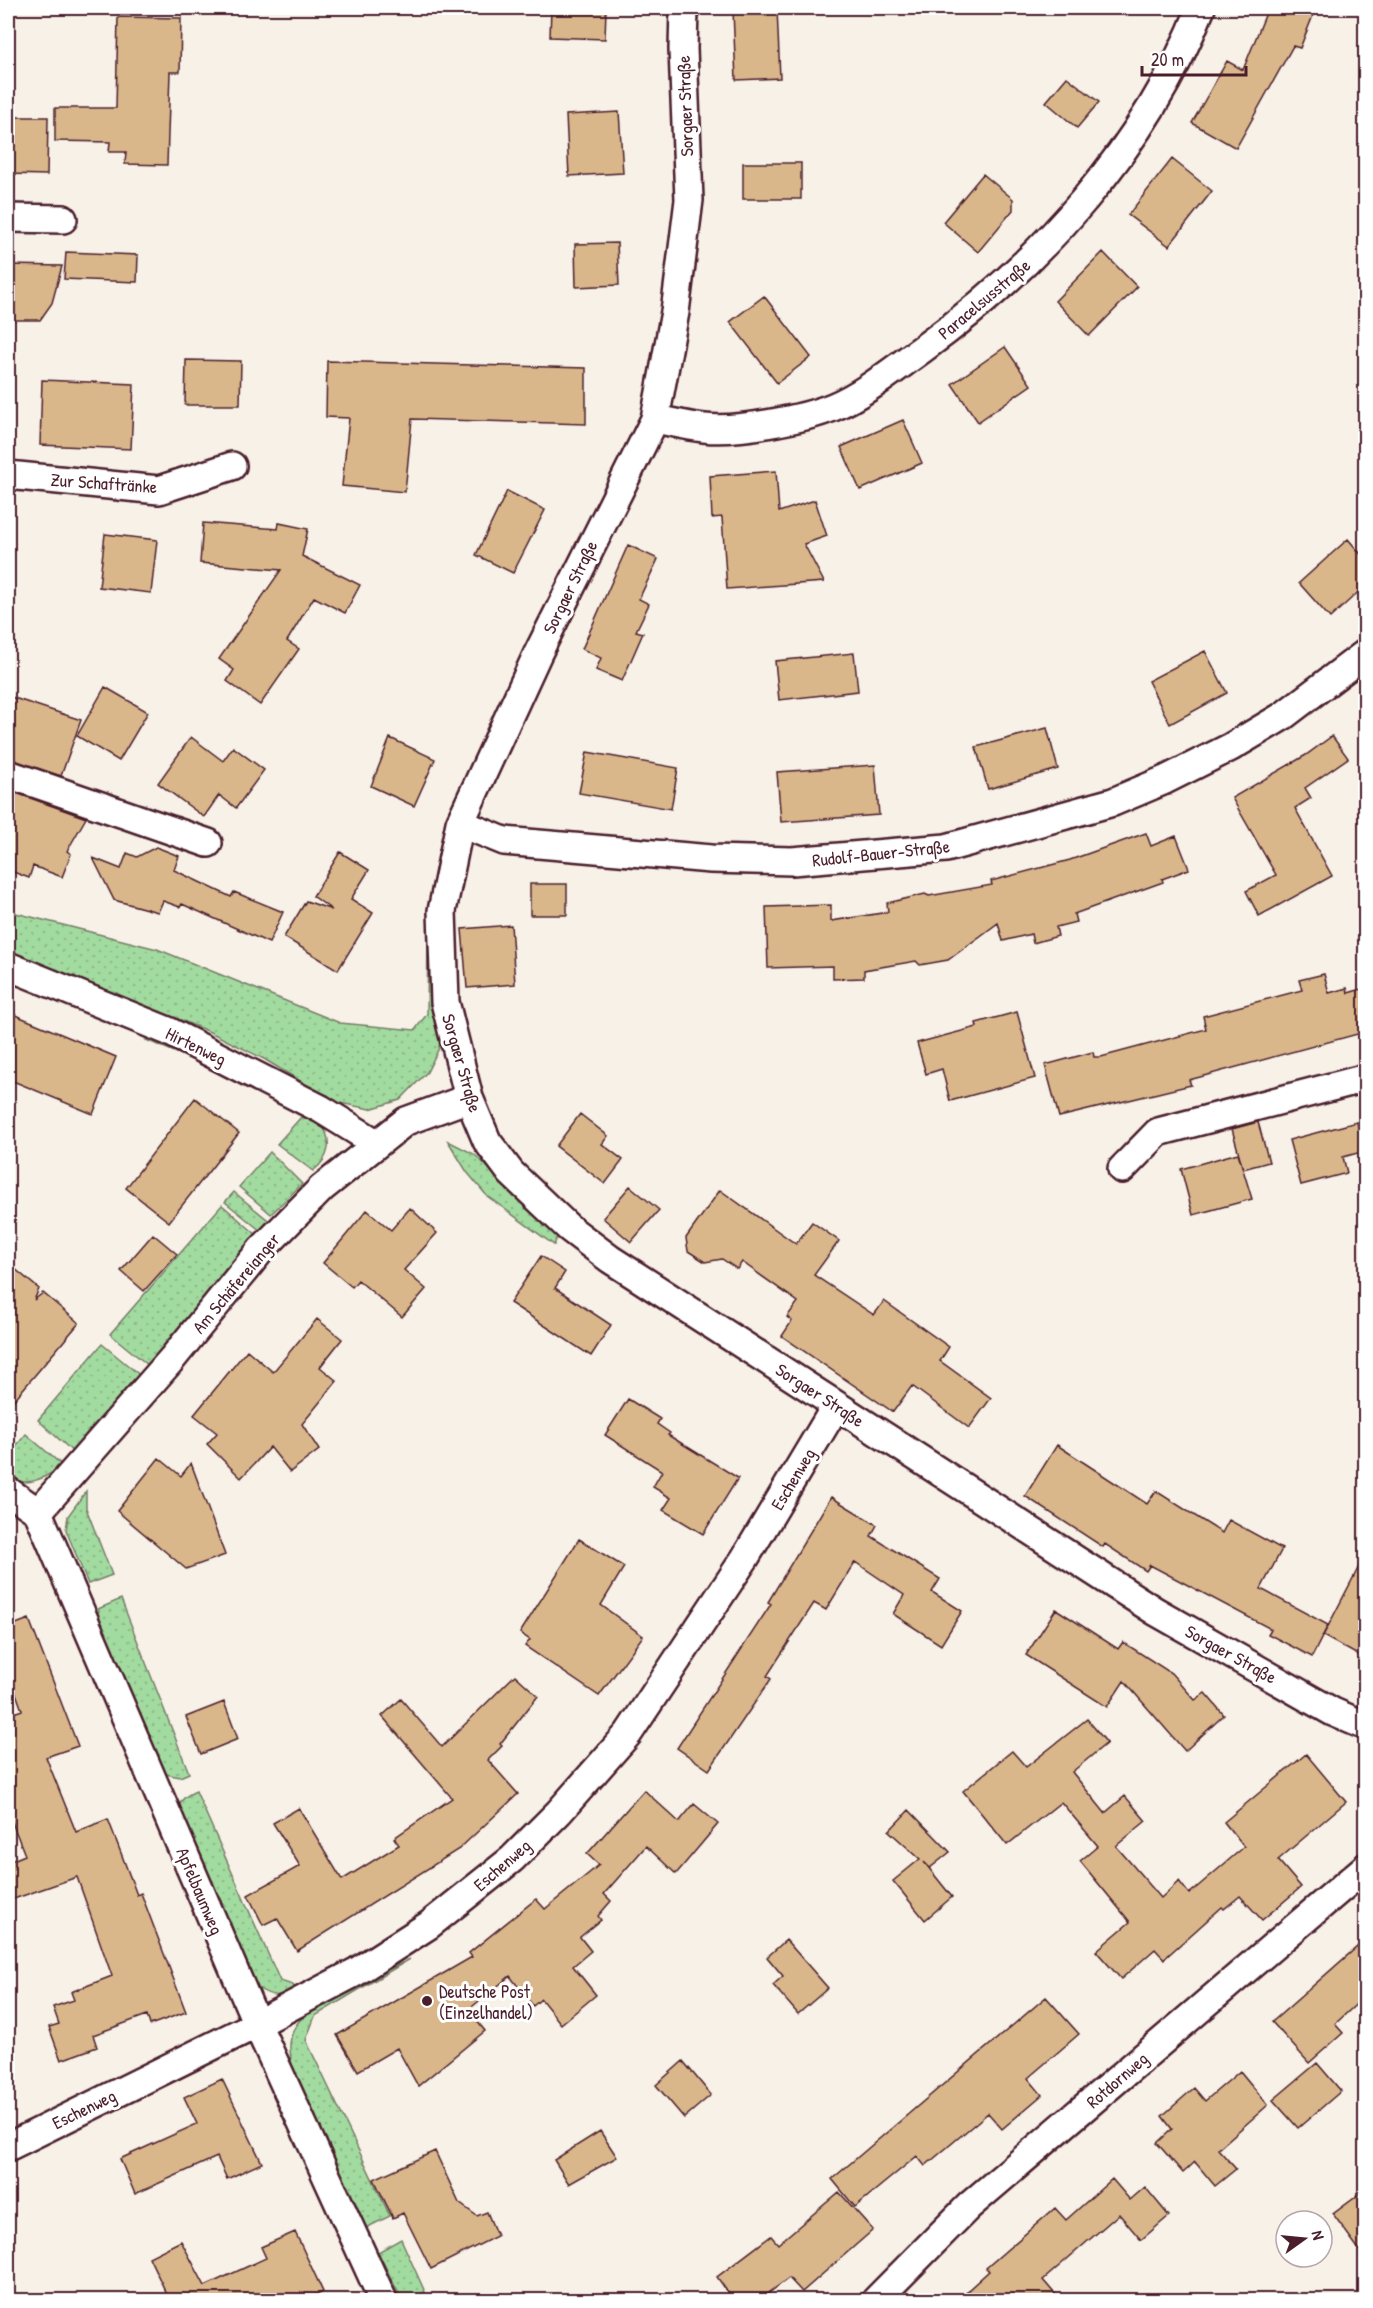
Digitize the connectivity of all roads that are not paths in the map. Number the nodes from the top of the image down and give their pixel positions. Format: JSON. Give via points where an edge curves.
{"nodes":[{"id":1,"x":684,"y":8,"type":"edge"},
{"id":2,"x":1201,"y":8,"type":"edge"},
{"id":3,"x":8,"y":218,"type":"edge"},
{"id":4,"x":63,"y":219,"type":"dead end"},
{"id":5,"x":655,"y":418,"type":"junction"},
{"id":6,"x":232,"y":466,"type":"dead end"},
{"id":7,"x":8,"y":475,"type":"edge"},
{"id":8,"x":1365,"y":653,"type":"edge"},
{"id":9,"x":8,"y":774,"type":"edge"},
{"id":10,"x":460,"y":823,"type":"junction"},
{"id":11,"x":208,"y":843,"type":"dead end"},
{"id":12,"x":8,"y":966,"type":"edge"},
{"id":13,"x":1365,"y":1078,"type":"edge"},
{"id":14,"x":469,"y":1098,"type":"junction"},
{"id":15,"x":376,"y":1143,"type":"junction"},
{"id":16,"x":1122,"y":1169,"type":"dead end"},
{"id":17,"x":836,"y":1406,"type":"junction"},
{"id":18,"x":8,"y":1491,"type":"edge"},
{"id":19,"x":38,"y":1512,"type":"junction"},
{"id":20,"x":1365,"y":1726,"type":"edge"},
{"id":21,"x":1365,"y":1867,"type":"edge"},
{"id":22,"x":257,"y":2024,"type":"junction"},
{"id":23,"x":8,"y":2147,"type":"edge"},
{"id":24,"x":383,"y":2301,"type":"edge"},
{"id":25,"x":876,"y":2301,"type":"edge"}],
"edges":[{"from":1,"to":5,"type":"street","name":"Sorgaer Straße","via":[[689,200],[675,312]]},
{"from":2,"to":5,"type":"street","name":"Paracelsusstraße","via":[[1125,150],[1032,258],[961,321],[884,378],[833,407],[767,423],[706,429]]},
{"from":3,"to":4,"type":"street"},
{"from":5,"to":10,"type":"street","name":"Sorgaer Straße","via":[[538,653]]},
{"from":6,"to":7,"type":"street","name":"Zur Schaftränke","via":[[159,490]]},
{"from":8,"to":10,"type":"street","name":"Rudolf-Bauer-Straße","via":[[1283,716],[1165,780],[1113,802],[946,848],[792,861],[711,859],[504,841]]},
{"from":9,"to":11,"type":"street"},
{"from":10,"to":14,"type":"street","name":"Sorgaer Straße","via":[[442,910],[444,991]]},
{"from":12,"to":15,"type":"street","name":"Hirtenweg","via":[[168,1031],[321,1109]]},
{"from":13,"to":16,"type":"street","via":[[1158,1132]]},
{"from":14,"to":15,"type":"street","name":"Am Schäfereianger","via":[[406,1121]]},
{"from":14,"to":17,"type":"street","name":"Sorgaer Straße","via":[[493,1149],[511,1173],[569,1228],[610,1259]]},
{"from":15,"to":19,"type":"street","name":"Am Schäfereianger","via":[[322,1188],[261,1250]]},
{"from":17,"to":20,"type":"street","name":"Sorgaer Straße","via":[[1155,1611],[1333,1712]]},
{"from":17,"to":22,"type":"street","name":"Eschenweg","via":[[745,1558],[628,1734],[560,1812],[512,1859],[429,1925],[356,1972]]},
{"from":18,"to":19,"type":"street"},
{"from":19,"to":22,"type":"street","name":"Apfelbaumweg"},
{"from":21,"to":25,"type":"street","name":"Rotdornweg","via":[[969,2206]]},
{"from":22,"to":23,"type":"street","name":"Eschenweg"},
{"from":22,"to":24,"type":"street","name":"Apfelbaumweg"}]}
